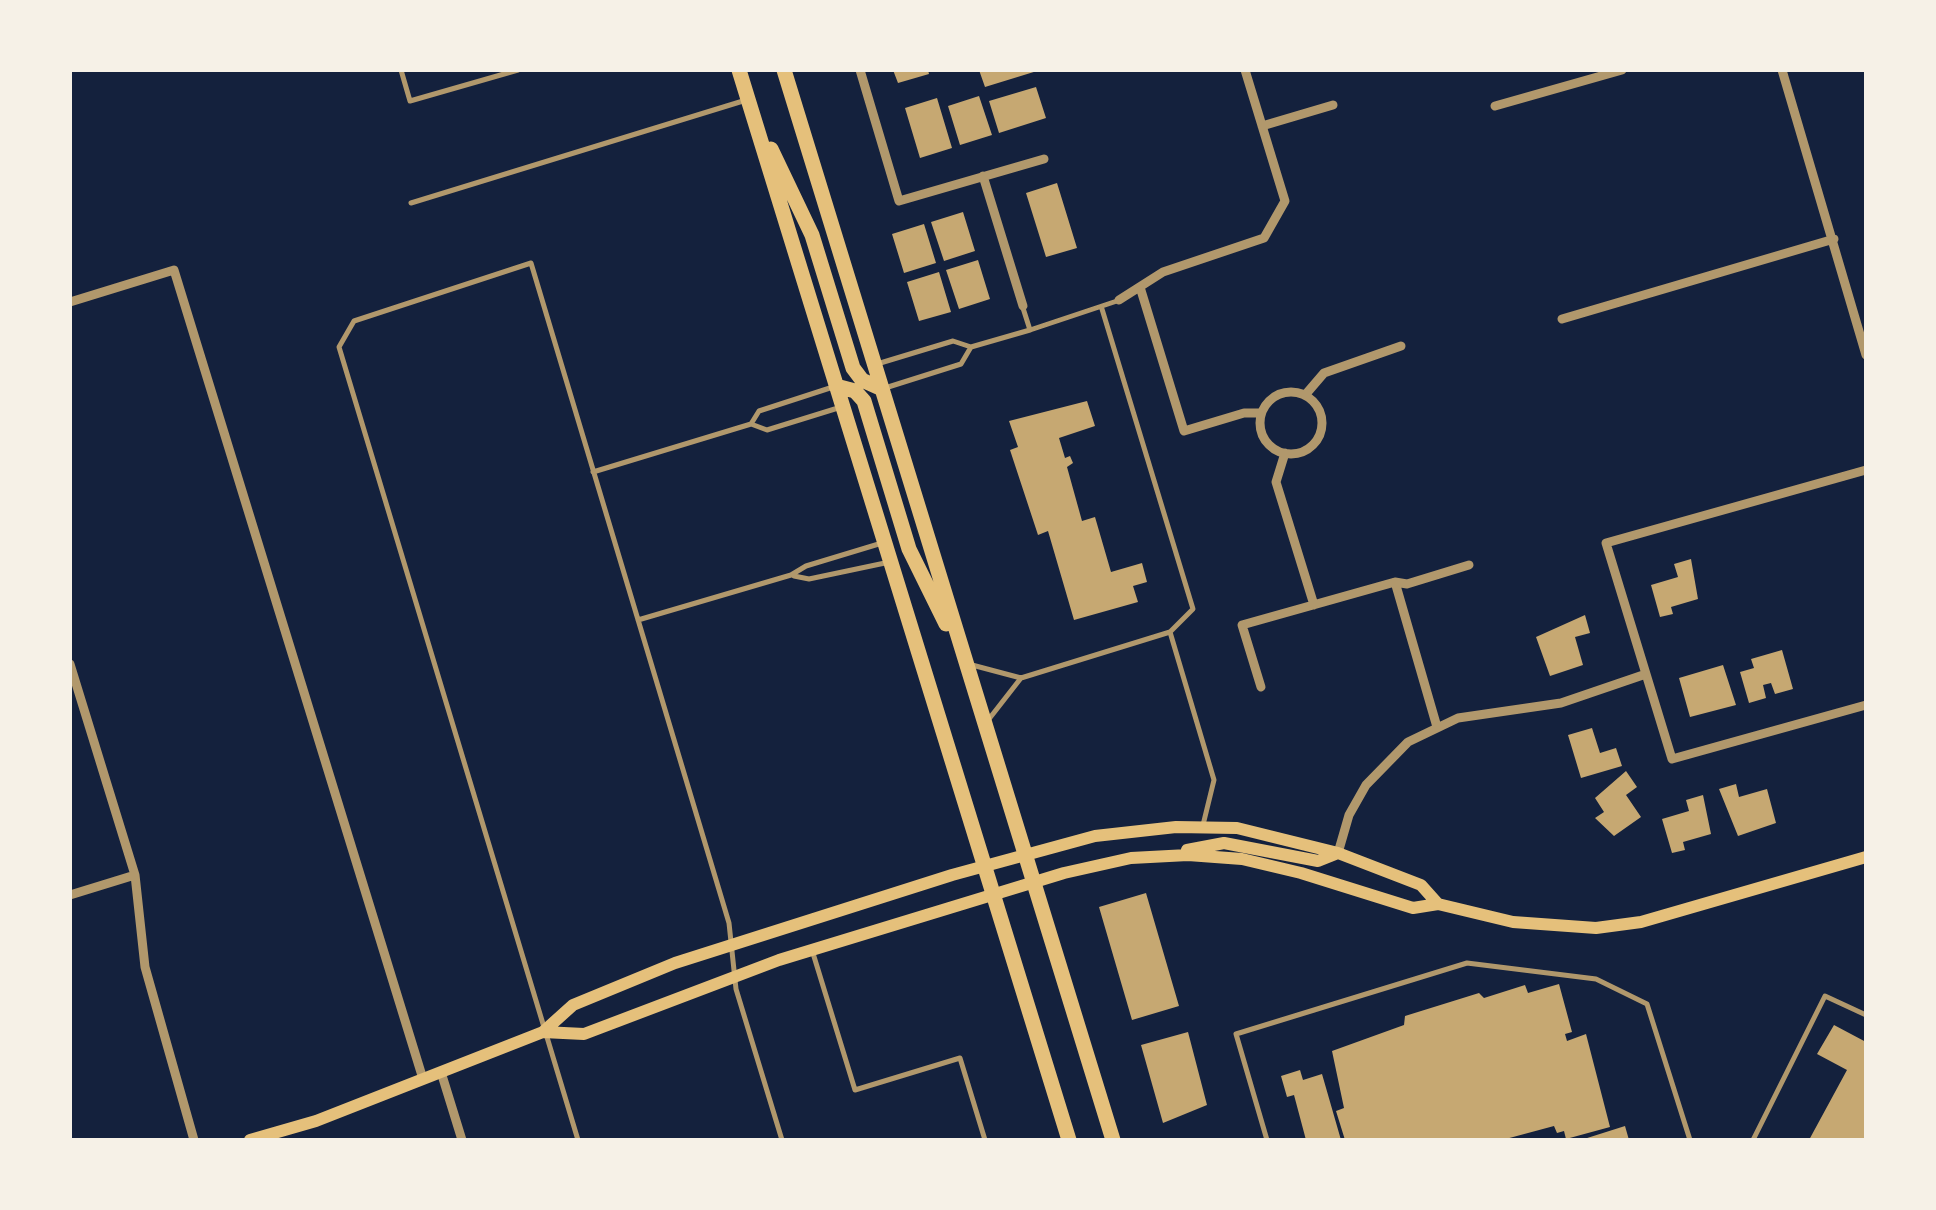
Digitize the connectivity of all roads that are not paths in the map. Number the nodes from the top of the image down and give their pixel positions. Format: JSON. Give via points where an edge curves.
{"nodes":[{"id":1,"x":402,"y":70,"type":"edge"},
{"id":2,"x":518,"y":70,"type":"edge"},
{"id":3,"x":739,"y":70,"type":"edge"},
{"id":4,"x":775,"y":70,"type":"edge"},
{"id":5,"x":784,"y":70,"type":"edge"},
{"id":6,"x":860,"y":70,"type":"edge"},
{"id":7,"x":1245,"y":70,"type":"edge"},
{"id":8,"x":1622,"y":70,"type":"edge"},
{"id":9,"x":1782,"y":70,"type":"edge"},
{"id":10,"x":794,"y":99,"type":"junction"},
{"id":11,"x":748,"y":100,"type":"junction"},
{"id":12,"x":1333,"y":105,"type":"dead end"},
{"id":13,"x":1496,"y":106,"type":"dead end"},
{"id":14,"x":1262,"y":126,"type":"junction"},
{"id":15,"x":1044,"y":158,"type":"dead end"},
{"id":16,"x":984,"y":176,"type":"junction"},
{"id":17,"x":411,"y":203,"type":"dead end"},
{"id":18,"x":1834,"y":239,"type":"junction"},
{"id":19,"x":1140,"y":287,"type":"junction"},
{"id":20,"x":1119,"y":300,"type":"joint"},
{"id":21,"x":70,"y":302,"type":"edge"},
{"id":22,"x":1023,"y":306,"type":"joint"},
{"id":23,"x":1102,"y":309,"type":"junction"},
{"id":24,"x":1562,"y":319,"type":"dead end"},
{"id":25,"x":1030,"y":330,"type":"junction"},
{"id":26,"x":1402,"y":346,"type":"dead end"},
{"id":27,"x":970,"y":348,"type":"junction"},
{"id":28,"x":1866,"y":355,"type":"edge"},
{"id":29,"x":874,"y":365,"type":"junction"},
{"id":30,"x":836,"y":386,"type":"junction"},
{"id":31,"x":882,"y":389,"type":"junction"},
{"id":32,"x":1306,"y":394,"type":"junction"},
{"id":33,"x":842,"y":407,"type":"junction"},
{"id":34,"x":1261,"y":413,"type":"junction"},
{"id":35,"x":751,"y":424,"type":"junction"},
{"id":36,"x":1284,"y":454,"type":"junction"},
{"id":37,"x":1866,"y":470,"type":"edge"},
{"id":38,"x":594,"y":472,"type":"junction"},
{"id":39,"x":884,"y":542,"type":"junction"},
{"id":40,"x":890,"y":562,"type":"junction"},
{"id":41,"x":1469,"y":565,"type":"dead end"},
{"id":42,"x":790,"y":576,"type":"junction"},
{"id":43,"x":1394,"y":582,"type":"junction"},
{"id":44,"x":1314,"y":604,"type":"junction"},
{"id":45,"x":638,"y":620,"type":"junction"},
{"id":46,"x":1170,"y":632,"type":"junction"},
{"id":47,"x":965,"y":663,"type":"junction"},
{"id":48,"x":70,"y":664,"type":"edge"},
{"id":49,"x":1646,"y":674,"type":"junction"},
{"id":50,"x":1022,"y":678,"type":"junction"},
{"id":51,"x":1261,"y":687,"type":"dead end"},
{"id":52,"x":1866,"y":705,"type":"edge"},
{"id":53,"x":984,"y":726,"type":"junction"},
{"id":54,"x":1437,"y":726,"type":"junction"},
{"id":55,"x":1203,"y":826,"type":"junction"},
{"id":56,"x":1338,"y":853,"type":"junction"},
{"id":57,"x":1024,"y":854,"type":"junction"},
{"id":58,"x":1160,"y":855,"type":"junction"},
{"id":59,"x":1866,"y":857,"type":"edge"},
{"id":60,"x":984,"y":866,"type":"junction"},
{"id":61,"x":136,"y":875,"type":"junction"},
{"id":62,"x":1033,"y":882,"type":"junction"},
{"id":63,"x":992,"y":894,"type":"junction"},
{"id":64,"x":70,"y":895,"type":"edge"},
{"id":65,"x":1438,"y":904,"type":"junction"},
{"id":66,"x":732,"y":943,"type":"junction"},
{"id":67,"x":812,"y":950,"type":"junction"},
{"id":68,"x":734,"y":976,"type":"junction"},
{"id":69,"x":1866,"y":1015,"type":"edge"},
{"id":70,"x":544,"y":1032,"type":"junction"},
{"id":71,"x":441,"y":1072,"type":"junction"},
{"id":72,"x":423,"y":1080,"type":"junction"},
{"id":73,"x":194,"y":1140,"type":"edge"},
{"id":74,"x":250,"y":1140,"type":"edge"},
{"id":75,"x":462,"y":1140,"type":"edge"},
{"id":76,"x":578,"y":1140,"type":"edge"},
{"id":77,"x":782,"y":1140,"type":"edge"},
{"id":78,"x":985,"y":1140,"type":"edge"},
{"id":79,"x":1069,"y":1140,"type":"edge"},
{"id":80,"x":1113,"y":1140,"type":"edge"},
{"id":81,"x":1267,"y":1140,"type":"edge"},
{"id":82,"x":1690,"y":1140,"type":"edge"},
{"id":83,"x":1753,"y":1140,"type":"edge"}],
"edges":[{"from":1,"to":2,"type":"lane","via":[[410,100]]},
{"from":3,"to":11,"type":"main road"},
{"from":4,"to":10,"type":"main road"},
{"from":5,"to":10,"type":"main road"},
{"from":6,"to":16,"type":"street","via":[[899,201]]},
{"from":7,"to":14,"type":"street"},
{"from":8,"to":13,"type":"street"},
{"from":9,"to":18,"type":"street"},
{"from":10,"to":29,"type":"main road"},
{"from":11,"to":17,"type":"lane"},
{"from":11,"to":30,"type":"main road"},
{"from":11,"to":31,"type":"main road","via":[[812,235],[853,368]]},
{"from":12,"to":14,"type":"street"},
{"from":14,"to":19,"type":"street","via":[[1286,201],[1264,238],[1163,272]]},
{"from":15,"to":16,"type":"street"},
{"from":16,"to":22,"type":"street"},
{"from":18,"to":24,"type":"street"},
{"from":18,"to":28,"type":"street"},
{"from":19,"to":20,"type":"street"},
{"from":19,"to":34,"type":"street","via":[[1184,431]]},
{"from":20,"to":23,"type":"lane"},
{"from":21,"to":72,"type":"street","via":[[174,270]]},
{"from":22,"to":25,"type":"lane"},
{"from":23,"to":25,"type":"lane"},
{"from":23,"to":46,"type":"lane","via":[[1194,609]]},
{"from":25,"to":27,"type":"lane"},
{"from":26,"to":32,"type":"street","via":[[1324,374]]},
{"from":27,"to":29,"type":"lane","via":[[953,340]]},
{"from":27,"to":31,"type":"lane","via":[[961,364]]},
{"from":29,"to":31,"type":"main road"},
{"from":30,"to":33,"type":"main road"},
{"from":30,"to":35,"type":"lane","via":[[759,412]]},
{"from":30,"to":47,"type":"main road","via":[[864,401],[909,549]]},
{"from":31,"to":47,"type":"main road"},
{"from":32,"to":34,"type":"street","via":[[1274,396]]},
{"from":32,"to":36,"type":"street","via":[[1320,410],[1322,432],[1303,452]]},
{"from":33,"to":35,"type":"lane","via":[[767,430]]},
{"from":33,"to":39,"type":"main road"},
{"from":34,"to":36,"type":"street","via":[[1262,435]]},
{"from":35,"to":38,"type":"lane"},
{"from":36,"to":44,"type":"street","via":[[1276,482]]},
{"from":37,"to":49,"type":"street","via":[[1606,543]]},
{"from":38,"to":45,"type":"lane"},
{"from":38,"to":70,"type":"lane","via":[[531,264],[354,321],[339,347]]},
{"from":39,"to":40,"type":"main road"},
{"from":39,"to":42,"type":"lane"},
{"from":40,"to":42,"type":"lane","via":[[809,579]]},
{"from":40,"to":60,"type":"main road"},
{"from":41,"to":43,"type":"street"},
{"from":42,"to":45,"type":"lane"},
{"from":43,"to":44,"type":"street"},
{"from":43,"to":54,"type":"street"},
{"from":44,"to":51,"type":"street","via":[[1242,626]]},
{"from":45,"to":66,"type":"lane"},
{"from":46,"to":50,"type":"lane"},
{"from":46,"to":55,"type":"lane","via":[[1214,780]]},
{"from":47,"to":50,"type":"lane"},
{"from":47,"to":53,"type":"main road"},
{"from":48,"to":61,"type":"street"},
{"from":49,"to":52,"type":"street","via":[[1672,760]]},
{"from":49,"to":54,"type":"street","via":[[1561,703]]},
{"from":50,"to":53,"type":"lane"},
{"from":53,"to":57,"type":"main road"},
{"from":54,"to":56,"type":"street","via":[[1408,742],[1366,785]]},
{"from":55,"to":56,"type":"main road"},
{"from":55,"to":57,"type":"main road","via":[[1127,830]]},
{"from":56,"to":58,"type":"main road","via":[[1318,861],[1224,843]]},
{"from":56,"to":65,"type":"main road","via":[[1420,886]]},
{"from":57,"to":60,"type":"main road"},
{"from":57,"to":62,"type":"main road"},
{"from":58,"to":62,"type":"main road"},
{"from":58,"to":65,"type":"main road","via":[[1242,859],[1413,908]]},
{"from":59,"to":65,"type":"main road","via":[[1641,922],[1596,928],[1512,922]]},
{"from":60,"to":63,"type":"main road"},
{"from":60,"to":66,"type":"main road"},
{"from":61,"to":64,"type":"street"},
{"from":61,"to":73,"type":"street","via":[[144,966]]},
{"from":62,"to":63,"type":"main road"},
{"from":62,"to":80,"type":"main road"},
{"from":63,"to":67,"type":"main road"},
{"from":63,"to":79,"type":"main road"},
{"from":66,"to":68,"type":"lane"},
{"from":66,"to":70,"type":"main road","via":[[573,1005]]},
{"from":67,"to":68,"type":"main road"},
{"from":67,"to":78,"type":"lane","via":[[855,1090],[960,1058]]},
{"from":68,"to":70,"type":"main road","via":[[584,1034]]},
{"from":68,"to":77,"type":"lane"},
{"from":69,"to":83,"type":"lane","via":[[1825,996]]},
{"from":70,"to":71,"type":"main road"},
{"from":70,"to":76,"type":"lane"},
{"from":71,"to":72,"type":"main road"},
{"from":71,"to":75,"type":"street"},
{"from":72,"to":74,"type":"main road"},
{"from":81,"to":82,"type":"lane","via":[[1236,1034],[1466,963],[1596,979],[1648,1004]]}]}
